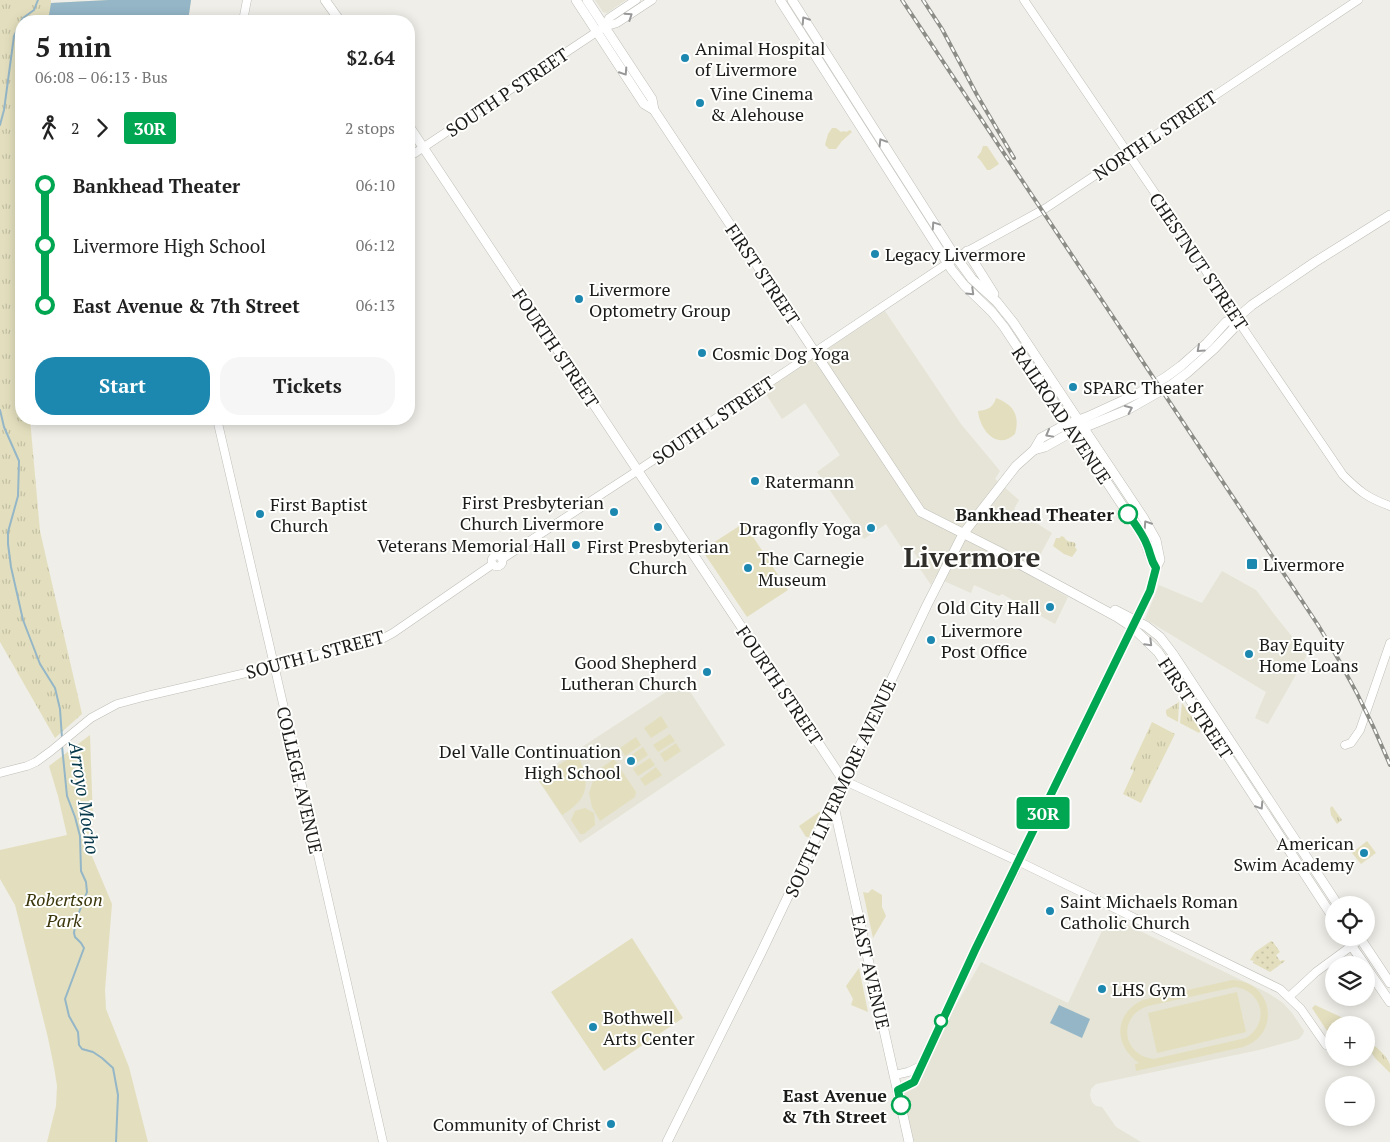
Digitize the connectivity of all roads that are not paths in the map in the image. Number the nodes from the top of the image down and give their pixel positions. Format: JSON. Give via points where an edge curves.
{"nodes":[{"id":1,"x":247,"y":0,"type":"edge"},
{"id":2,"x":326,"y":0,"type":"edge"},
{"id":3,"x":576,"y":0,"type":"edge"},
{"id":4,"x":587,"y":0,"type":"edge"},
{"id":5,"x":636,"y":0,"type":"edge"},
{"id":6,"x":652,"y":0,"type":"edge"},
{"id":7,"x":780,"y":0,"type":"edge"},
{"id":8,"x":792,"y":0,"type":"edge"},
{"id":9,"x":1024,"y":0,"type":"edge"},
{"id":10,"x":1358,"y":0,"type":"edge"},
{"id":11,"x":244,"y":15,"type":"edge"},
{"id":12,"x":336,"y":15,"type":"edge"},
{"id":13,"x":601,"y":29,"type":"junction"},
{"id":14,"x":415,"y":135,"type":"edge"},
{"id":15,"x":423,"y":148,"type":"junction"},
{"id":16,"x":415,"y":153,"type":"edge"},
{"id":17,"x":1127,"y":154,"type":"junction"},
{"id":18,"x":1390,"y":215,"type":"edge"},
{"id":19,"x":967,"y":251,"type":"junction"},
{"id":20,"x":956,"y":257,"type":"junction"},
{"id":21,"x":948,"y":263,"type":"junction"},
{"id":22,"x":1003,"y":309,"type":"junction"},
{"id":23,"x":1237,"y":318,"type":"junction"},
{"id":24,"x":815,"y":352,"type":"junction"},
{"id":25,"x":1081,"y":424,"type":"junction"},
{"id":26,"x":218,"y":425,"type":"edge"},
{"id":27,"x":1071,"y":428,"type":"junction"},
{"id":28,"x":637,"y":471,"type":"junction"},
{"id":29,"x":1390,"y":506,"type":"edge"},
{"id":30,"x":963,"y":534,"type":"junction"},
{"id":31,"x":1156,"y":568,"type":"junction"},
{"id":32,"x":1134,"y":624,"type":"junction"},
{"id":33,"x":1390,"y":643,"type":"edge"},
{"id":34,"x":274,"y":666,"type":"junction"},
{"id":35,"x":1345,"y":745,"type":"dead end"},
{"id":36,"x":0,"y":773,"type":"edge"},
{"id":37,"x":843,"y":780,"type":"junction"},
{"id":38,"x":833,"y":802,"type":"junction"},
{"id":39,"x":1018,"y":862,"type":"junction"},
{"id":40,"x":1332,"y":896,"type":"edge"},
{"id":41,"x":1325,"y":905,"type":"edge"},
{"id":42,"x":1344,"y":946,"type":"edge"},
{"id":43,"x":1365,"y":946,"type":"edge"},
{"id":44,"x":1375,"y":980,"type":"edge"},
{"id":45,"x":1390,"y":983,"type":"edge"},
{"id":46,"x":1289,"y":997,"type":"junction"},
{"id":47,"x":1390,"y":1002,"type":"edge"},
{"id":48,"x":1325,"y":1044,"type":"edge"},
{"id":49,"x":920,"y":1066,"type":"junction"},
{"id":50,"x":895,"y":1075,"type":"junction"},
{"id":51,"x":898,"y":1090,"type":"junction"},
{"id":52,"x":383,"y":1142,"type":"edge"},
{"id":53,"x":667,"y":1142,"type":"edge"},
{"id":54,"x":909,"y":1142,"type":"edge"}],
"edges":[{"from":1,"to":11,"type":"street"},
{"from":2,"to":12,"type":"main road"},
{"from":3,"to":13,"type":"main road","name":"FIRST STREET"},
{"from":4,"to":13,"type":"main road","name":"FIRST STREET"},
{"from":5,"to":13,"type":"street","name":"SOUTH P STREET","via":[[609,18]]},
{"from":13,"to":6,"type":"street","name":"SOUTH P STREET","one_way":true,"via":[[618,23]]},
{"from":7,"to":21,"type":"main road","name":"RAILROAD AVENUE"},
{"from":20,"to":8,"type":"main road","name":"RAILROAD AVENUE","one_way":true},
{"from":9,"to":17,"type":"street","name":"CHESTNUT STREET"},
{"from":10,"to":17,"type":"street","name":"NORTH L STREET"},
{"from":13,"to":15,"type":"street","name":"SOUTH P STREET"},
{"from":13,"to":24,"type":"main road","name":"FIRST STREET","via":[[652,99],[654,110]]},
{"from":14,"to":15,"type":"main road","name":"FOURTH STREET"},
{"from":15,"to":16,"type":"street","name":"SOUTH P STREET"},
{"from":15,"to":28,"type":"main road","name":"FOURTH STREET"},
{"from":17,"to":19,"type":"street","name":"NORTH L STREET","via":[[1042,210]]},
{"from":17,"to":23,"type":"street","name":"CHESTNUT STREET"},
{"from":18,"to":23,"type":"main road","name":"SOUTH LIVERMORE AVENUE","via":[[1280,286]]},
{"from":19,"to":20,"type":"street","name":"NORTH L STREET"},
{"from":19,"to":22,"type":"main road"},
{"from":20,"to":21,"type":"street","name":"NORTH L STREET"},
{"from":20,"to":22,"type":"main road","name":"RAILROAD AVENUE","via":[[972,279]]},
{"from":21,"to":24,"type":"street","name":"SOUTH L STREET"},
{"from":21,"to":27,"type":"main road","name":"RAILROAD AVENUE","one_way":true,"via":[[964,285],[998,319]]},
{"from":22,"to":25,"type":"main road","name":"RAILROAD AVENUE"},
{"from":23,"to":25,"type":"main road","name":"SOUTH LIVERMORE AVENUE","via":[[1233,329],[1214,349],[1171,385],[1127,410]]},
{"from":23,"to":29,"type":"street","name":"CHESTNUT STREET","via":[[1343,475],[1365,495]]},
{"from":24,"to":28,"type":"street","name":"SOUTH L STREET"},
{"from":24,"to":30,"type":"main road","name":"FIRST STREET","via":[[921,512]]},
{"from":25,"to":27,"type":"main road","name":"SOUTH LIVERMORE AVENUE"},
{"from":31,"to":25,"type":"main road","name":"RAILROAD AVENUE","one_way":true,"via":[[1160,560],[1156,540]]},
{"from":26,"to":34,"type":"street","name":"COLLEGE AVENUE"},
{"from":27,"to":30,"type":"main road","name":"SOUTH LIVERMORE AVENUE","via":[[1045,447],[1034,450],[1016,466]]},
{"from":27,"to":31,"type":"main road","name":"RAILROAD AVENUE","via":[[1142,535]]},
{"from":28,"to":34,"type":"street","name":"SOUTH L STREET","via":[[502,558],[494,557],[493,564],[393,634]]},
{"from":28,"to":37,"type":"main road","name":"FOURTH STREET"},
{"from":30,"to":32,"type":"main road","name":"FIRST STREET","via":[[1012,555]]},
{"from":30,"to":37,"type":"main road","name":"SOUTH LIVERMORE AVENUE"},
{"from":31,"to":32,"type":"main road","via":[[1150,591]]},
{"from":32,"to":39,"type":"street"},
{"from":32,"to":40,"type":"main road","name":"FIRST STREET","via":[[1146,626],[1173,654]]},
{"from":32,"to":41,"type":"main road","name":"FIRST STREET","one_way":true,"via":[[1176,678]]},
{"from":33,"to":35,"type":"street","via":[[1360,730],[1351,743]]},
{"from":34,"to":36,"type":"street","name":"SOUTH L STREET","via":[[117,704],[81,726],[36,762]]},
{"from":34,"to":52,"type":"street","name":"COLLEGE AVENUE"},
{"from":37,"to":38,"type":"main road","name":"SOUTH LIVERMORE AVENUE"},
{"from":37,"to":39,"type":"street"},
{"from":38,"to":50,"type":"main road","name":"EAST AVENUE"},
{"from":38,"to":53,"type":"main road","name":"SOUTH LIVERMORE AVENUE"},
{"from":39,"to":46,"type":"street","via":[[1280,988]]},
{"from":39,"to":49,"type":"street"},
{"from":42,"to":46,"type":"street"},
{"from":43,"to":45,"type":"main road"},
{"from":44,"to":47,"type":"main road"},
{"from":46,"to":48,"type":"street"},
{"from":49,"to":50,"type":"street"},
{"from":49,"to":51,"type":"street","via":[[914,1082]]},
{"from":50,"to":51,"type":"main road","name":"EAST AVENUE"},
{"from":51,"to":54,"type":"main road","name":"EAST AVENUE"}]}
